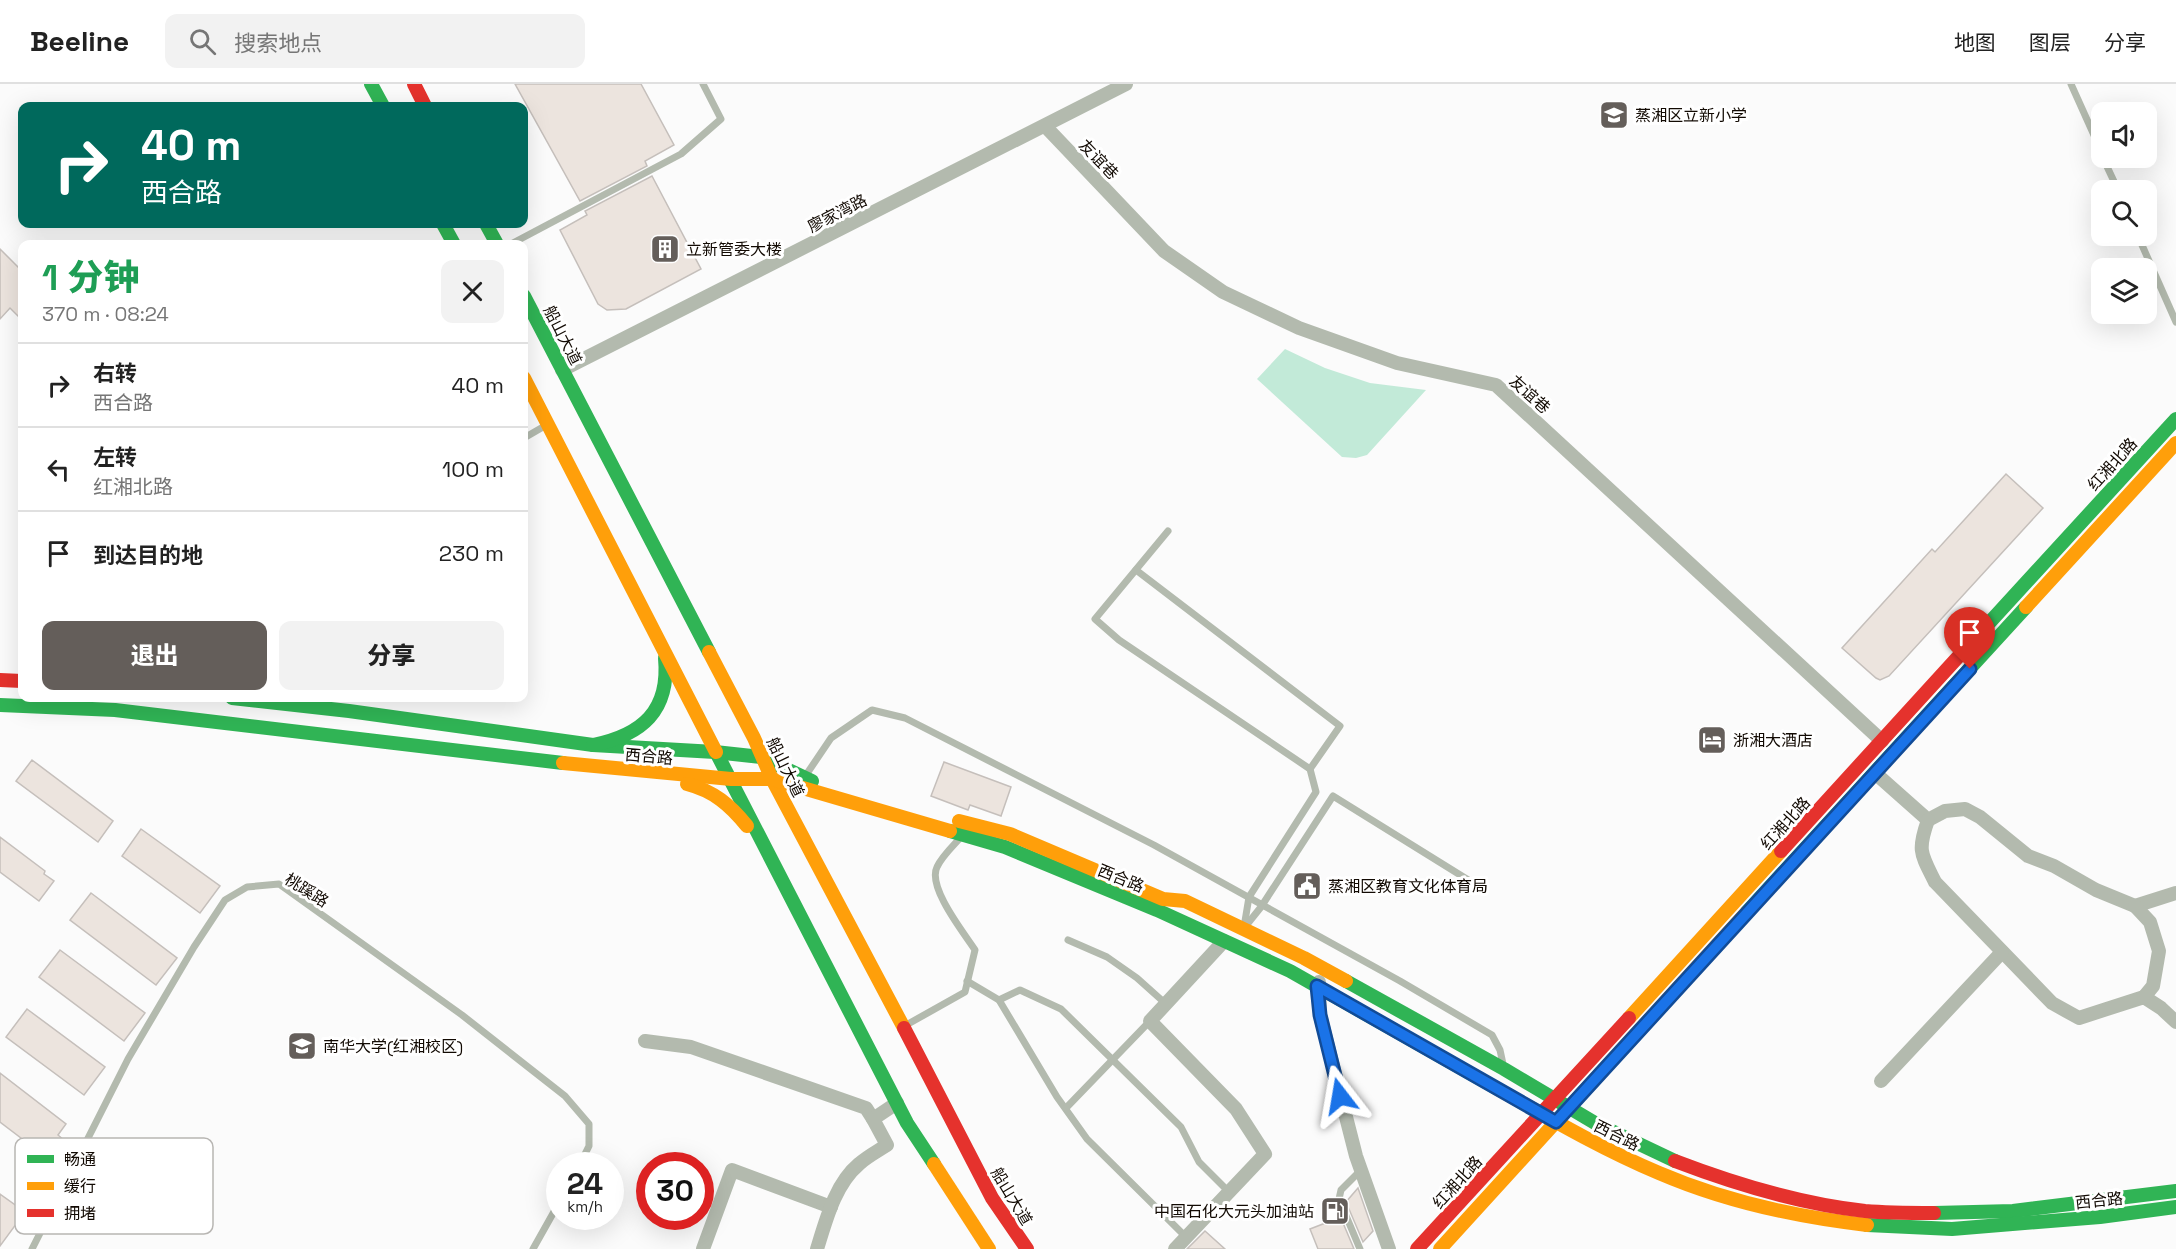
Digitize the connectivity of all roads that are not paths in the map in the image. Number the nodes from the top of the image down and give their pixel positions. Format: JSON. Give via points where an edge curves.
{"nodes":[{"id":1,"x":371,"y":84,"type":"edge"},
{"id":2,"x":414,"y":84,"type":"edge"},
{"id":3,"x":704,"y":84,"type":"edge"},
{"id":4,"x":1126,"y":84,"type":"edge"},
{"id":5,"x":2071,"y":84,"type":"edge"},
{"id":6,"x":381,"y":102,"type":"edge"},
{"id":7,"x":423,"y":102,"type":"edge"},
{"id":8,"x":1045,"y":126,"type":"junction"},
{"id":9,"x":2091,"y":129,"type":"edge"},
{"id":10,"x":519,"y":240,"type":"edge"},
{"id":11,"x":2142,"y":246,"type":"edge"},
{"id":12,"x":528,"y":304,"type":"edge"},
{"id":13,"x":2176,"y":322,"type":"edge"},
{"id":14,"x":562,"y":370,"type":"junction"},
{"id":15,"x":528,"y":386,"type":"edge"},
{"id":16,"x":2176,"y":419,"type":"edge"},
{"id":17,"x":548,"y":425,"type":"junction"},
{"id":18,"x":528,"y":436,"type":"edge"},
{"id":19,"x":2176,"y":443,"type":"edge"},
{"id":20,"x":1168,"y":531,"type":"dead end"},
{"id":21,"x":1136,"y":570,"type":"junction"},
{"id":22,"x":663,"y":649,"type":"junction"},
{"id":23,"x":0,"y":680,"type":"edge"},
{"id":24,"x":18,"y":681,"type":"edge"},
{"id":25,"x":279,"y":702,"type":"edge"},
{"id":26,"x":0,"y":705,"type":"edge"},
{"id":27,"x":1882,"y":741,"type":"junction"},
{"id":28,"x":593,"y":745,"type":"junction"},
{"id":29,"x":715,"y":752,"type":"junction"},
{"id":30,"x":761,"y":757,"type":"junction"},
{"id":31,"x":611,"y":769,"type":"junction"},
{"id":32,"x":1310,"y":770,"type":"junction"},
{"id":33,"x":1875,"y":773,"type":"junction"},
{"id":34,"x":804,"y":777,"type":"junction"},
{"id":35,"x":731,"y":779,"type":"junction"},
{"id":36,"x":772,"y":779,"type":"junction"},
{"id":37,"x":1928,"y":820,"type":"junction"},
{"id":38,"x":962,"y":835,"type":"junction"},
{"id":39,"x":774,"y":862,"type":"junction"},
{"id":40,"x":1478,"y":886,"type":"dead end"},
{"id":41,"x":2176,"y":893,"type":"edge"},
{"id":42,"x":1249,"y":897,"type":"junction"},
{"id":43,"x":1262,"y":905,"type":"junction"},
{"id":44,"x":2135,"y":906,"type":"junction"},
{"id":45,"x":1244,"y":929,"type":"junction"},
{"id":46,"x":1068,"y":940,"type":"dead end"},
{"id":47,"x":1230,"y":944,"type":"junction"},
{"id":48,"x":2002,"y":952,"type":"junction"},
{"id":49,"x":1324,"y":969,"type":"junction"},
{"id":50,"x":967,"y":981,"type":"junction"},
{"id":51,"x":1317,"y":986,"type":"junction"},
{"id":52,"x":2144,"y":997,"type":"junction"},
{"id":53,"x":999,"y":1000,"type":"junction"},
{"id":54,"x":1166,"y":1004,"type":"junction"},
{"id":55,"x":1150,"y":1021,"type":"junction"},
{"id":56,"x":2176,"y":1022,"type":"edge"},
{"id":57,"x":903,"y":1027,"type":"junction"},
{"id":58,"x":645,"y":1041,"type":"dead end"},
{"id":59,"x":1113,"y":1059,"type":"junction"},
{"id":60,"x":1504,"y":1069,"type":"junction"},
{"id":61,"x":1881,"y":1081,"type":"dead end"},
{"id":62,"x":1555,"y":1099,"type":"junction"},
{"id":63,"x":897,"y":1103,"type":"junction"},
{"id":64,"x":1066,"y":1108,"type":"junction"},
{"id":65,"x":1569,"y":1108,"type":"junction"},
{"id":66,"x":1541,"y":1114,"type":"junction"},
{"id":67,"x":873,"y":1119,"type":"junction"},
{"id":68,"x":1556,"y":1122,"type":"junction"},
{"id":69,"x":89,"y":1138,"type":"edge"},
{"id":70,"x":587,"y":1152,"type":"edge"},
{"id":71,"x":1361,"y":1170,"type":"junction"},
{"id":72,"x":2176,"y":1191,"type":"edge"},
{"id":73,"x":1229,"y":1192,"type":"junction"},
{"id":74,"x":831,"y":1207,"type":"junction"},
{"id":75,"x":2176,"y":1208,"type":"edge"},
{"id":76,"x":546,"y":1226,"type":"edge"},
{"id":77,"x":40,"y":1234,"type":"edge"},
{"id":78,"x":1186,"y":1237,"type":"junction"},
{"id":79,"x":32,"y":1249,"type":"edge"},
{"id":80,"x":533,"y":1249,"type":"edge"},
{"id":81,"x":703,"y":1249,"type":"edge"},
{"id":82,"x":817,"y":1249,"type":"edge"},
{"id":83,"x":989,"y":1249,"type":"edge"},
{"id":84,"x":1027,"y":1249,"type":"edge"},
{"id":85,"x":1175,"y":1249,"type":"edge"},
{"id":86,"x":1360,"y":1249,"type":"edge"},
{"id":87,"x":1389,"y":1249,"type":"edge"},
{"id":88,"x":1417,"y":1249,"type":"edge"},
{"id":89,"x":1440,"y":1249,"type":"edge"}],
"edges":[{"from":1,"to":6,"type":"main road"},
{"from":2,"to":7,"type":"main road"},
{"from":3,"to":10,"type":"lane","via":[[721,119],[681,154]]},
{"from":4,"to":8,"type":"street","name":"廖家湾路"},
{"from":5,"to":9,"type":"lane"},
{"from":8,"to":14,"type":"street","name":"廖家湾路"},
{"from":8,"to":27,"type":"street","name":"友谊巷","via":[[1164,251],[1223,292],[1299,328],[1397,363],[1496,385]]},
{"from":11,"to":13,"type":"lane"},
{"from":12,"to":14,"type":"main road","name":"船山大道"},
{"from":14,"to":30,"type":"main road","name":"船山大道"},
{"from":15,"to":17,"type":"main road"},
{"from":16,"to":27,"type":"main road","name":"红湘北路"},
{"from":17,"to":18,"type":"lane"},
{"from":17,"to":22,"type":"main road"},
{"from":19,"to":33,"type":"main road","name":"红湘北路"},
{"from":20,"to":21,"type":"lane"},
{"from":21,"to":32,"type":"lane","via":[[1340,726]]},
{"from":21,"to":32,"type":"lane","via":[[1095,619],[1119,640]]},
{"from":22,"to":28,"type":"main road","via":[[666,688],[651,717],[621,739]]},
{"from":22,"to":29,"type":"main road"},
{"from":23,"to":24,"type":"main road"},
{"from":25,"to":28,"type":"main road","name":"西合路","via":[[350,708]]},
{"from":26,"to":31,"type":"main road","name":"西合路","via":[[115,710]]},
{"from":27,"to":62,"type":"main road","name":"红湘北路"},
{"from":28,"to":29,"type":"main road","name":"西合路"},
{"from":29,"to":30,"type":"main road","name":"西合路"},
{"from":29,"to":35,"type":"main road"},
{"from":30,"to":34,"type":"main road","name":"西合路"},
{"from":30,"to":36,"type":"main road","name":"船山大道"},
{"from":31,"to":35,"type":"main road","name":"西合路"},
{"from":31,"to":39,"type":"main road","via":[[711,790],[734,810]]},
{"from":32,"to":42,"type":"lane","via":[[1316,792]]},
{"from":33,"to":37,"type":"street"},
{"from":33,"to":65,"type":"main road","name":"红湘北路"},
{"from":34,"to":42,"type":"lane","via":[[831,738],[872,710],[905,718]]},
{"from":34,"to":45,"type":"main road","name":"西合路","via":[[823,786],[1010,834],[1163,899],[1185,901]]},
{"from":35,"to":36,"type":"main road","name":"西合路"},
{"from":35,"to":39,"type":"main road"},
{"from":36,"to":38,"type":"main road","name":"西合路"},
{"from":36,"to":57,"type":"main road","name":"船山大道"},
{"from":37,"to":44,"type":"street","via":[[1945,811],[1965,809],[2028,856]]},
{"from":37,"to":48,"type":"street","via":[[1920,843],[1935,882]]},
{"from":38,"to":47,"type":"main road","name":"西合路","via":[[1005,847]]},
{"from":38,"to":50,"type":"lane","via":[[935,874],[943,902],[975,950]]},
{"from":39,"to":63,"type":"main road"},
{"from":40,"to":43,"type":"lane","via":[[1334,796]]},
{"from":41,"to":44,"type":"street"},
{"from":42,"to":43,"type":"lane"},
{"from":42,"to":45,"type":"lane"},
{"from":43,"to":45,"type":"lane"},
{"from":43,"to":60,"type":"lane","via":[[1492,1035]]},
{"from":44,"to":52,"type":"street","via":[[2150,922],[2159,951],[2154,986]]},
{"from":45,"to":47,"type":"main road"},
{"from":45,"to":49,"type":"main road","name":"西合路"},
{"from":46,"to":54,"type":"lane","via":[[1107,957]]},
{"from":47,"to":51,"type":"main road","name":"西合路"},
{"from":47,"to":54,"type":"street"},
{"from":48,"to":52,"type":"street","via":[[2052,1003],[2079,1018]]},
{"from":48,"to":61,"type":"street"},
{"from":49,"to":51,"type":"street"},
{"from":49,"to":60,"type":"main road","name":"西合路"},
{"from":50,"to":53,"type":"lane"},
{"from":50,"to":57,"type":"lane","via":[[965,992]]},
{"from":51,"to":66,"type":"main road","name":"西合路"},
{"from":51,"to":71,"type":"street","via":[[1320,1015]]},
{"from":52,"to":56,"type":"street"},
{"from":53,"to":59,"type":"lane","via":[[1020,990],[1061,1009]]},
{"from":53,"to":64,"type":"lane"},
{"from":54,"to":55,"type":"street"},
{"from":55,"to":59,"type":"lane"},
{"from":55,"to":73,"type":"street","via":[[1236,1108],[1265,1154]]},
{"from":57,"to":84,"type":"main road","name":"船山大道","via":[[992,1198]]},
{"from":58,"to":67,"type":"street","via":[[691,1047],[866,1107]]},
{"from":59,"to":64,"type":"lane"},
{"from":59,"to":73,"type":"lane","via":[[1181,1127],[1199,1162]]},
{"from":60,"to":62,"type":"main road","name":"西合路"},
{"from":62,"to":65,"type":"main road","name":"西合路"},
{"from":62,"to":66,"type":"main road","name":"红湘北路"},
{"from":63,"to":67,"type":"street"},
{"from":63,"to":83,"type":"main road"},
{"from":64,"to":78,"type":"lane","via":[[1088,1139]]},
{"from":65,"to":68,"type":"main road","name":"红湘北路"},
{"from":65,"to":72,"type":"main road","name":"西合路","via":[[1663,1156],[1717,1177],[1812,1202],[1866,1211],[2013,1211]]},
{"from":66,"to":68,"type":"main road","name":"西合路"},
{"from":66,"to":88,"type":"main road","name":"红湘北路"},
{"from":67,"to":74,"type":"street","via":[[888,1145],[859,1164]]},
{"from":68,"to":75,"type":"main road","name":"西合路","via":[[1658,1173],[1711,1193],[1811,1217],[1866,1225],[1952,1229]]},
{"from":68,"to":89,"type":"main road","name":"红湘北路"},
{"from":69,"to":70,"type":"lane","name":"桃蹊路","via":[[140,1038],[225,900],[247,887],[279,884],[462,1015],[565,1096],[589,1124]]},
{"from":71,"to":86,"type":"lane","via":[[1341,1190],[1339,1199]]},
{"from":71,"to":87,"type":"street"},
{"from":73,"to":78,"type":"street"},
{"from":74,"to":81,"type":"street","via":[[732,1170]]},
{"from":74,"to":82,"type":"street"},
{"from":76,"to":80,"type":"lane"},
{"from":77,"to":79,"type":"lane","name":"桃蹊路"},
{"from":78,"to":85,"type":"street"}]}
